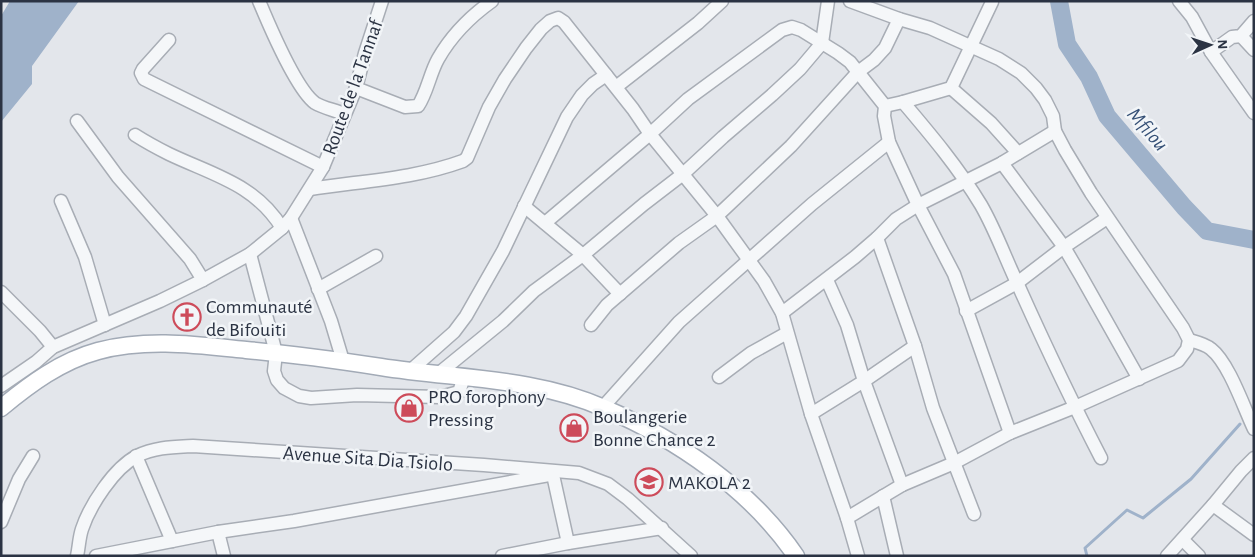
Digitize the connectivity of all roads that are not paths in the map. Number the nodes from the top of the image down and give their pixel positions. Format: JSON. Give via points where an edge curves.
{"nodes":[{"id":1,"x":259,"y":1,"type":"edge"},
{"id":2,"x":382,"y":1,"type":"edge"},
{"id":3,"x":492,"y":1,"type":"edge"},
{"id":4,"x":722,"y":1,"type":"edge"},
{"id":5,"x":828,"y":1,"type":"edge"},
{"id":6,"x":850,"y":1,"type":"edge"},
{"id":7,"x":1180,"y":1,"type":"edge"},
{"id":8,"x":992,"y":2,"type":"edge"},
{"id":9,"x":899,"y":19,"type":"junction"},
{"id":10,"x":1254,"y":21,"type":"edge"},
{"id":11,"x":1241,"y":36,"type":"junction"},
{"id":12,"x":169,"y":40,"type":"dead end"},
{"id":13,"x":822,"y":43,"type":"junction"},
{"id":14,"x":971,"y":46,"type":"junction"},
{"id":15,"x":1254,"y":50,"type":"edge"},
{"id":16,"x":1211,"y":52,"type":"junction"},
{"id":17,"x":858,"y":72,"type":"junction"},
{"id":18,"x":606,"y":74,"type":"junction"},
{"id":19,"x":616,"y":87,"type":"junction"},
{"id":20,"x":356,"y":88,"type":"junction"},
{"id":21,"x":952,"y":88,"type":"junction"},
{"id":22,"x":902,"y":102,"type":"junction"},
{"id":23,"x":884,"y":106,"type":"junction"},
{"id":24,"x":1254,"y":113,"type":"edge"},
{"id":25,"x":344,"y":114,"type":"junction"},
{"id":26,"x":77,"y":122,"type":"dead end"},
{"id":27,"x":1055,"y":131,"type":"junction"},
{"id":28,"x":650,"y":134,"type":"junction"},
{"id":29,"x":135,"y":135,"type":"dead end"},
{"id":30,"x":889,"y":142,"type":"junction"},
{"id":31,"x":1018,"y":153,"type":"junction"},
{"id":32,"x":1002,"y":164,"type":"junction"},
{"id":33,"x":323,"y":167,"type":"junction"},
{"id":34,"x":683,"y":174,"type":"junction"},
{"id":35,"x":966,"y":182,"type":"junction"},
{"id":36,"x":310,"y":189,"type":"junction"},
{"id":37,"x":61,"y":201,"type":"dead end"},
{"id":38,"x":918,"y":205,"type":"junction"},
{"id":39,"x":524,"y":206,"type":"junction"},
{"id":40,"x":717,"y":216,"type":"junction"},
{"id":41,"x":291,"y":218,"type":"junction"},
{"id":42,"x":1107,"y":218,"type":"junction"},
{"id":43,"x":545,"y":223,"type":"junction"},
{"id":44,"x":282,"y":228,"type":"junction"},
{"id":45,"x":877,"y":238,"type":"junction"},
{"id":46,"x":1064,"y":247,"type":"junction"},
{"id":47,"x":250,"y":254,"type":"junction"},
{"id":48,"x":583,"y":255,"type":"junction"},
{"id":49,"x":376,"y":256,"type":"dead end"},
{"id":50,"x":748,"y":259,"type":"junction"},
{"id":51,"x":203,"y":280,"type":"junction"},
{"id":52,"x":827,"y":280,"type":"junction"},
{"id":53,"x":1017,"y":283,"type":"junction"},
{"id":54,"x":318,"y":289,"type":"junction"},
{"id":55,"x":620,"y":294,"type":"junction"},
{"id":56,"x":2,"y":295,"type":"edge"},
{"id":57,"x":966,"y":311,"type":"junction"},
{"id":58,"x":782,"y":313,"type":"junction"},
{"id":59,"x":105,"y":325,"type":"junction"},
{"id":60,"x":591,"y":325,"type":"dead end"},
{"id":61,"x":787,"y":333,"type":"junction"},
{"id":62,"x":1189,"y":340,"type":"junction"},
{"id":63,"x":916,"y":346,"type":"junction"},
{"id":64,"x":53,"y":347,"type":"junction"},
{"id":65,"x":276,"y":353,"type":"junction"},
{"id":66,"x":344,"y":361,"type":"junction"},
{"id":67,"x":410,"y":370,"type":"junction"},
{"id":68,"x":438,"y":374,"type":"junction"},
{"id":69,"x":464,"y":377,"type":"junction"},
{"id":70,"x":719,"y":377,"type":"dead end"},
{"id":71,"x":1139,"y":379,"type":"junction"},
{"id":72,"x":864,"y":381,"type":"junction"},
{"id":73,"x":1,"y":386,"type":"edge"},
{"id":74,"x":603,"y":407,"type":"junction"},
{"id":75,"x":1,"y":408,"type":"edge"},
{"id":76,"x":1075,"y":408,"type":"junction"},
{"id":77,"x":811,"y":414,"type":"junction"},
{"id":78,"x":1254,"y":429,"type":"edge"},
{"id":79,"x":1010,"y":433,"type":"junction"},
{"id":80,"x":33,"y":456,"type":"dead end"},
{"id":81,"x":136,"y":456,"type":"junction"},
{"id":82,"x":1101,"y":458,"type":"dead end"},
{"id":83,"x":1254,"y":458,"type":"edge"},
{"id":84,"x":954,"y":463,"type":"junction"},
{"id":85,"x":579,"y":473,"type":"junction"},
{"id":86,"x":553,"y":475,"type":"junction"},
{"id":87,"x":902,"y":485,"type":"junction"},
{"id":88,"x":883,"y":496,"type":"junction"},
{"id":89,"x":1213,"y":505,"type":"junction"},
{"id":90,"x":974,"y":514,"type":"dead end"},
{"id":91,"x":847,"y":518,"type":"junction"},
{"id":92,"x":1,"y":522,"type":"edge"},
{"id":93,"x":662,"y":528,"type":"junction"},
{"id":94,"x":218,"y":532,"type":"junction"},
{"id":95,"x":1254,"y":535,"type":"edge"},
{"id":96,"x":1182,"y":540,"type":"junction"},
{"id":97,"x":172,"y":541,"type":"junction"},
{"id":98,"x":568,"y":543,"type":"junction"},
{"id":99,"x":77,"y":556,"type":"edge"},
{"id":100,"x":96,"y":556,"type":"edge"},
{"id":101,"x":224,"y":556,"type":"edge"},
{"id":102,"x":502,"y":556,"type":"edge"},
{"id":103,"x":692,"y":556,"type":"edge"},
{"id":104,"x":796,"y":556,"type":"edge"},
{"id":105,"x":858,"y":556,"type":"edge"},
{"id":106,"x":898,"y":556,"type":"edge"},
{"id":107,"x":1167,"y":556,"type":"edge"},
{"id":108,"x":1200,"y":556,"type":"edge"}],
"edges":[{"from":1,"to":25,"type":"street","via":[[308,97]]},
{"from":2,"to":20,"type":"street","name":"Route de la Tannaf"},
{"from":3,"to":20,"type":"street","via":[[475,13],[454,36],[439,58],[418,106],[405,107]]},
{"from":4,"to":19,"type":"street","via":[[698,24]]},
{"from":5,"to":13,"type":"street"},
{"from":6,"to":9,"type":"street"},
{"from":7,"to":16,"type":"street"},
{"from":8,"to":14,"type":"street"},
{"from":9,"to":14,"type":"street"},
{"from":9,"to":17,"type":"street","via":[[885,48]]},
{"from":10,"to":11,"type":"street"},
{"from":11,"to":15,"type":"street"},
{"from":11,"to":16,"type":"street","via":[[1232,37]]},
{"from":12,"to":33,"type":"street","via":[[142,69],[144,79]]},
{"from":13,"to":17,"type":"street"},
{"from":13,"to":28,"type":"street","via":[[792,27],[782,30],[688,99]]},
{"from":13,"to":34,"type":"street","via":[[772,96]]},
{"from":14,"to":21,"type":"street"},
{"from":14,"to":27,"type":"street","via":[[999,58],[1021,73],[1045,100],[1053,116]]},
{"from":16,"to":24,"type":"street"},
{"from":17,"to":23,"type":"street"},
{"from":17,"to":40,"type":"street","via":[[791,146]]},
{"from":18,"to":19,"type":"street"},
{"from":18,"to":36,"type":"street","via":[[564,22],[558,18],[550,21],[505,79],[463,161],[421,173]]},
{"from":18,"to":39,"type":"street","via":[[582,95],[567,117]]},
{"from":19,"to":28,"type":"street"},
{"from":20,"to":25,"type":"street","name":"Route de la Tannaf"},
{"from":21,"to":22,"type":"street"},
{"from":21,"to":31,"type":"street"},
{"from":22,"to":23,"type":"street"},
{"from":22,"to":35,"type":"street"},
{"from":23,"to":30,"type":"street"},
{"from":25,"to":33,"type":"street","name":"Route de la Tannaf"},
{"from":26,"to":51,"type":"street","via":[[118,177],[190,259]]},
{"from":27,"to":31,"type":"street"},
{"from":27,"to":42,"type":"street"},
{"from":28,"to":34,"type":"street"},
{"from":28,"to":43,"type":"street"},
{"from":29,"to":44,"type":"street","via":[[257,198]]},
{"from":30,"to":38,"type":"street"},
{"from":30,"to":50,"type":"street"},
{"from":31,"to":32,"type":"street"},
{"from":32,"to":35,"type":"street"},
{"from":32,"to":46,"type":"street"},
{"from":33,"to":36,"type":"street","name":"Route de la Tannaf"},
{"from":34,"to":40,"type":"street"},
{"from":34,"to":48,"type":"street"},
{"from":35,"to":38,"type":"street"},
{"from":35,"to":53,"type":"street","via":[[997,235]]},
{"from":36,"to":41,"type":"street","name":"Route de la Tannaf"},
{"from":37,"to":59,"type":"street","via":[[85,257]]},
{"from":38,"to":45,"type":"street","via":[[896,219]]},
{"from":38,"to":57,"type":"street","via":[[954,274]]},
{"from":39,"to":43,"type":"street"},
{"from":39,"to":67,"type":"street","via":[[466,316],[454,332]]},
{"from":40,"to":50,"type":"street"},
{"from":40,"to":55,"type":"street","via":[[678,243]]},
{"from":41,"to":44,"type":"street","name":"Route de la Tannaf"},
{"from":41,"to":54,"type":"street"},
{"from":42,"to":46,"type":"street"},
{"from":42,"to":62,"type":"street"},
{"from":43,"to":48,"type":"street"},
{"from":44,"to":47,"type":"street","name":"Route de la Tannaf"},
{"from":45,"to":52,"type":"street"},
{"from":45,"to":63,"type":"street"},
{"from":46,"to":53,"type":"street"},
{"from":46,"to":71,"type":"street"},
{"from":47,"to":51,"type":"street","name":"Route de la Tannaf"},
{"from":47,"to":65,"type":"street"},
{"from":48,"to":55,"type":"street"},
{"from":48,"to":68,"type":"street","via":[[534,291]]},
{"from":49,"to":54,"type":"street"},
{"from":50,"to":58,"type":"street"},
{"from":50,"to":74,"type":"street","via":[[680,322]]},
{"from":51,"to":59,"type":"street","name":"Route de la Tannaf"},
{"from":52,"to":58,"type":"street"},
{"from":52,"to":72,"type":"street","via":[[847,325]]},
{"from":53,"to":57,"type":"street"},
{"from":53,"to":76,"type":"street"},
{"from":54,"to":66,"type":"street"},
{"from":55,"to":60,"type":"street"},
{"from":56,"to":64,"type":"street"},
{"from":57,"to":79,"type":"street"},
{"from":58,"to":61,"type":"street"},
{"from":59,"to":64,"type":"street","name":"Route de la Tannaf"},
{"from":61,"to":70,"type":"street","via":[[763,345]]},
{"from":61,"to":77,"type":"street"},
{"from":62,"to":71,"type":"street","via":[[1178,361]]},
{"from":62,"to":78,"type":"street","via":[[1209,347],[1217,354]]},
{"from":63,"to":72,"type":"street"},
{"from":63,"to":84,"type":"street","via":[[933,408]]},
{"from":64,"to":73,"type":"street","name":"Route de la Tannaf"},
{"from":65,"to":66,"type":"main road"},
{"from":65,"to":69,"type":"street","via":[[276,380],[299,396],[311,398],[357,395],[440,397],[459,392]]},
{"from":65,"to":75,"type":"main road","via":[[172,343],[99,351],[56,368]]},
{"from":66,"to":67,"type":"main road"},
{"from":67,"to":68,"type":"main road"},
{"from":68,"to":69,"type":"main road"},
{"from":69,"to":74,"type":"main road","via":[[535,387]]},
{"from":71,"to":76,"type":"street"},
{"from":72,"to":77,"type":"street"},
{"from":72,"to":87,"type":"street"},
{"from":74,"to":104,"type":"main road","via":[[686,450],[762,513]]},
{"from":76,"to":79,"type":"street"},
{"from":76,"to":82,"type":"street"},
{"from":77,"to":91,"type":"street"},
{"from":79,"to":84,"type":"street"},
{"from":80,"to":92,"type":"street","via":[[19,479]]},
{"from":81,"to":85,"type":"street","name":"Avenue Sita Dia Tsiolo","via":[[163,447],[194,446]]},
{"from":81,"to":97,"type":"street"},
{"from":81,"to":99,"type":"street","name":"Avenue Sita Dia Tsiolo","via":[[110,481],[90,512],[82,529]]},
{"from":83,"to":89,"type":"street"},
{"from":84,"to":87,"type":"street"},
{"from":84,"to":90,"type":"street"},
{"from":85,"to":86,"type":"street"},
{"from":85,"to":93,"type":"street","name":"Avenue Sita Dia Tsiolo","via":[[608,484]]},
{"from":86,"to":94,"type":"street","via":[[294,522]]},
{"from":86,"to":98,"type":"street"},
{"from":87,"to":88,"type":"street"},
{"from":88,"to":91,"type":"street"},
{"from":88,"to":106,"type":"street"},
{"from":89,"to":95,"type":"street"},
{"from":89,"to":96,"type":"street"},
{"from":91,"to":105,"type":"street"},
{"from":93,"to":98,"type":"street"},
{"from":93,"to":103,"type":"street","name":"Avenue Sita Dia Tsiolo"},
{"from":94,"to":97,"type":"street"},
{"from":94,"to":101,"type":"street"},
{"from":96,"to":107,"type":"street"},
{"from":96,"to":108,"type":"street"},
{"from":97,"to":100,"type":"street"},
{"from":98,"to":102,"type":"street"}]}
